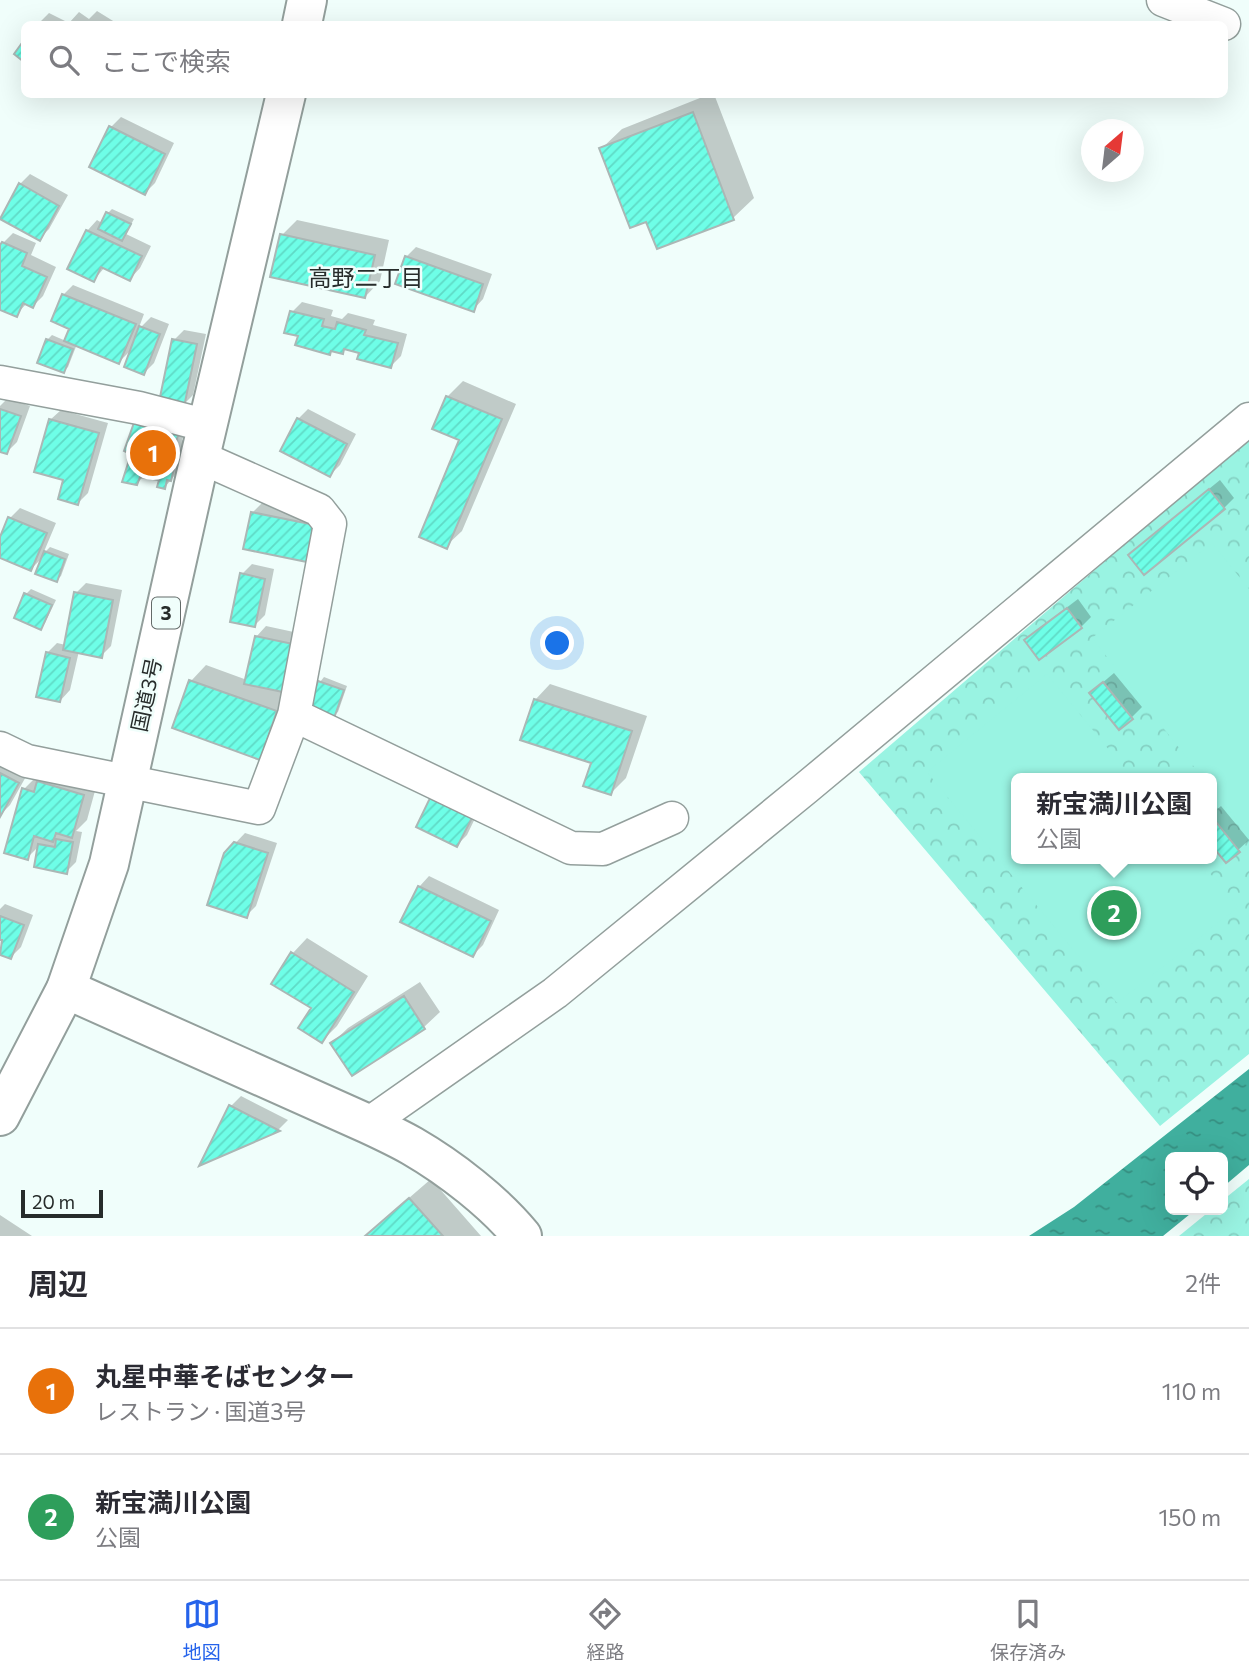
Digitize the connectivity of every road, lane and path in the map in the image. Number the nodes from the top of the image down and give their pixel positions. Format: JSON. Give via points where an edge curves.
{"nodes":[{"id":1,"x":307,"y":0,"type":"edge"},
{"id":2,"x":1163,"y":0,"type":"edge"},
{"id":3,"x":303,"y":21,"type":"edge"},
{"id":4,"x":1214,"y":21,"type":"edge"},
{"id":5,"x":1228,"y":27,"type":"edge"},
{"id":6,"x":1249,"y":35,"type":"edge"},
{"id":7,"x":285,"y":98,"type":"edge"},
{"id":8,"x":0,"y":382,"type":"edge"},
{"id":9,"x":1249,"y":419,"type":"edge"},
{"id":10,"x":204,"y":442,"type":"junction"},
{"id":11,"x":294,"y":715,"type":"junction"},
{"id":12,"x":0,"y":748,"type":"edge"},
{"id":13,"x":128,"y":781,"type":"junction"},
{"id":14,"x":672,"y":818,"type":"dead end"},
{"id":15,"x":66,"y":989,"type":"junction"},
{"id":16,"x":0,"y":1116,"type":"edge"},
{"id":17,"x":368,"y":1124,"type":"junction"},
{"id":18,"x":522,"y":1236,"type":"edge"}],
"edges":[{"from":1,"to":3,"type":"main road"},
{"from":2,"to":4,"type":"street"},
{"from":5,"to":6,"type":"street"},
{"from":7,"to":10,"type":"main road","name":"国道3号","number":"3"},
{"from":8,"to":10,"type":"street","via":[[139,408]]},
{"from":9,"to":17,"type":"street","via":[[555,993]]},
{"from":10,"to":11,"type":"street","via":[[319,510],[330,524]]},
{"from":10,"to":13,"type":"main road","name":"国道3号","number":"3"},
{"from":11,"to":13,"type":"street","via":[[259,808]]},
{"from":11,"to":14,"type":"street","via":[[571,848],[603,849]]},
{"from":12,"to":13,"type":"street","via":[[27,761]]},
{"from":13,"to":15,"type":"main road","name":"国道3号","number":"3","via":[[109,864]]},
{"from":15,"to":16,"type":"main road","name":"国道3号","number":"3"},
{"from":15,"to":17,"type":"main road"},
{"from":17,"to":18,"type":"main road","via":[[413,1146],[466,1183]]}]}
